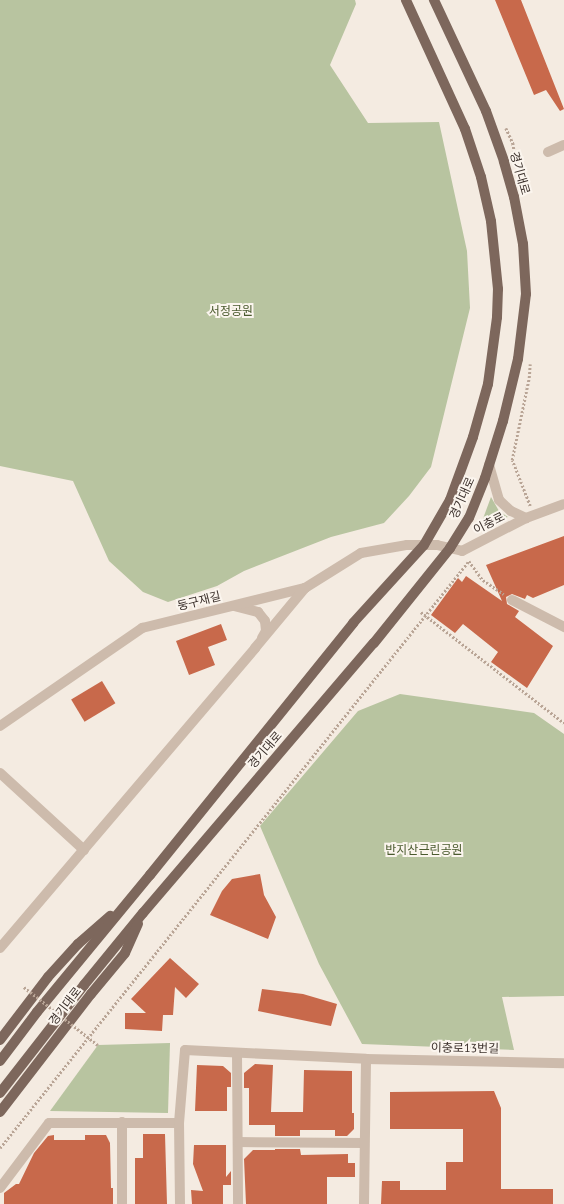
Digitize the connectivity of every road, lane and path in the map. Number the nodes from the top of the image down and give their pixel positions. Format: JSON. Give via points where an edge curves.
{"nodes":[{"id":1,"x":406,"y":0,"type":"edge"},
{"id":2,"x":434,"y":0,"type":"edge"},
{"id":3,"x":564,"y":145,"type":"edge"},
{"id":4,"x":548,"y":152,"type":"dead end"},
{"id":5,"x":489,"y":465,"type":"junction"},
{"id":6,"x":564,"y":504,"type":"edge"},
{"id":7,"x":526,"y":518,"type":"junction"},
{"id":8,"x":424,"y":545,"type":"junction"},
{"id":9,"x":450,"y":548,"type":"junction"},
{"id":10,"x":462,"y":551,"type":"junction"},
{"id":11,"x":305,"y":588,"type":"junction"},
{"id":12,"x":512,"y":600,"type":"joint"},
{"id":13,"x":233,"y":606,"type":"junction"},
{"id":14,"x":421,"y":612,"type":"dead end"},
{"id":15,"x":564,"y":628,"type":"edge"},
{"id":16,"x":255,"y":648,"type":"junction"},
{"id":17,"x":564,"y":723,"type":"edge"},
{"id":18,"x":0,"y":726,"type":"edge"},
{"id":19,"x":0,"y":773,"type":"edge"},
{"id":20,"x":84,"y":850,"type":"junction"},
{"id":21,"x":126,"y":904,"type":"junction"},
{"id":22,"x":143,"y":913,"type":"junction"},
{"id":23,"x":0,"y":948,"type":"edge"},
{"id":24,"x":24,"y":987,"type":"dead end"},
{"id":25,"x":0,"y":1040,"type":"edge"},
{"id":26,"x":98,"y":1045,"type":"dead end"},
{"id":27,"x":237,"y":1053,"type":"junction"},
{"id":28,"x":366,"y":1060,"type":"junction"},
{"id":29,"x":0,"y":1061,"type":"edge"},
{"id":30,"x":564,"y":1063,"type":"edge"},
{"id":31,"x":0,"y":1093,"type":"edge"},
{"id":32,"x":0,"y":1112,"type":"edge"},
{"id":33,"x":122,"y":1122,"type":"junction"},
{"id":34,"x":179,"y":1123,"type":"junction"},
{"id":35,"x":238,"y":1142,"type":"junction"},
{"id":36,"x":364,"y":1143,"type":"junction"},
{"id":37,"x":0,"y":1188,"type":"edge"},
{"id":38,"x":122,"y":1204,"type":"edge"},
{"id":39,"x":180,"y":1204,"type":"edge"},
{"id":40,"x":238,"y":1204,"type":"edge"},
{"id":41,"x":364,"y":1204,"type":"edge"}],
"edges":[{"from":1,"to":8,"type":"main road","name":"경기대로","via":[[465,129],[481,177],[491,221],[498,289],[488,384],[473,437],[450,500]]},
{"from":2,"to":5,"type":"main road","name":"경기대로","via":[[486,111],[504,160],[524,244],[526,294],[518,359]]},
{"from":3,"to":4,"type":"street"},
{"from":5,"to":7,"type":"street","via":[[499,500],[511,511]]},
{"from":5,"to":9,"type":"main road","name":"경기대로","via":[[469,518]]},
{"from":6,"to":7,"type":"street","name":"이충로"},
{"from":7,"to":10,"type":"street","name":"이충로"},
{"from":8,"to":9,"type":"street"},
{"from":8,"to":11,"type":"street","name":"둥구재길","via":[[407,545],[361,553]]},
{"from":8,"to":21,"type":"main road","name":"경기대로","via":[[353,623]]},
{"from":9,"to":10,"type":"street"},
{"from":9,"to":22,"type":"main road","name":"경기대로","via":[[374,643]]},
{"from":10,"to":12,"type":"path","via":[[483,580]]},
{"from":11,"to":13,"type":"street","name":"둥구재길"},
{"from":11,"to":16,"type":"street"},
{"from":12,"to":15,"type":"street"},
{"from":13,"to":16,"type":"street","via":[[258,612],[265,621],[266,631]]},
{"from":13,"to":18,"type":"street","name":"둥구재길","via":[[142,628]]},
{"from":14,"to":17,"type":"path"},
{"from":16,"to":20,"type":"street"},
{"from":19,"to":20,"type":"street"},
{"from":20,"to":23,"type":"street"},
{"from":21,"to":25,"type":"main road","name":"경기대로","via":[[98,926],[48,977]]},
{"from":21,"to":29,"type":"main road","name":"경기대로"},
{"from":22,"to":31,"type":"main road","name":"경기대로"},
{"from":22,"to":32,"type":"main road","name":"경기대로","via":[[125,953]]},
{"from":24,"to":26,"type":"path","bridge":true},
{"from":27,"to":28,"type":"street","name":"이충로13번길"},
{"from":27,"to":34,"type":"street","name":"이충로13번길","via":[[185,1050]]},
{"from":27,"to":35,"type":"street"},
{"from":28,"to":30,"type":"street","name":"이충로13번길"},
{"from":28,"to":36,"type":"street"},
{"from":33,"to":34,"type":"street"},
{"from":33,"to":37,"type":"street","via":[[49,1123]]},
{"from":33,"to":38,"type":"street"},
{"from":34,"to":39,"type":"street","name":"이충로13번길"},
{"from":35,"to":36,"type":"street"},
{"from":35,"to":40,"type":"street"},
{"from":36,"to":41,"type":"street"}]}
